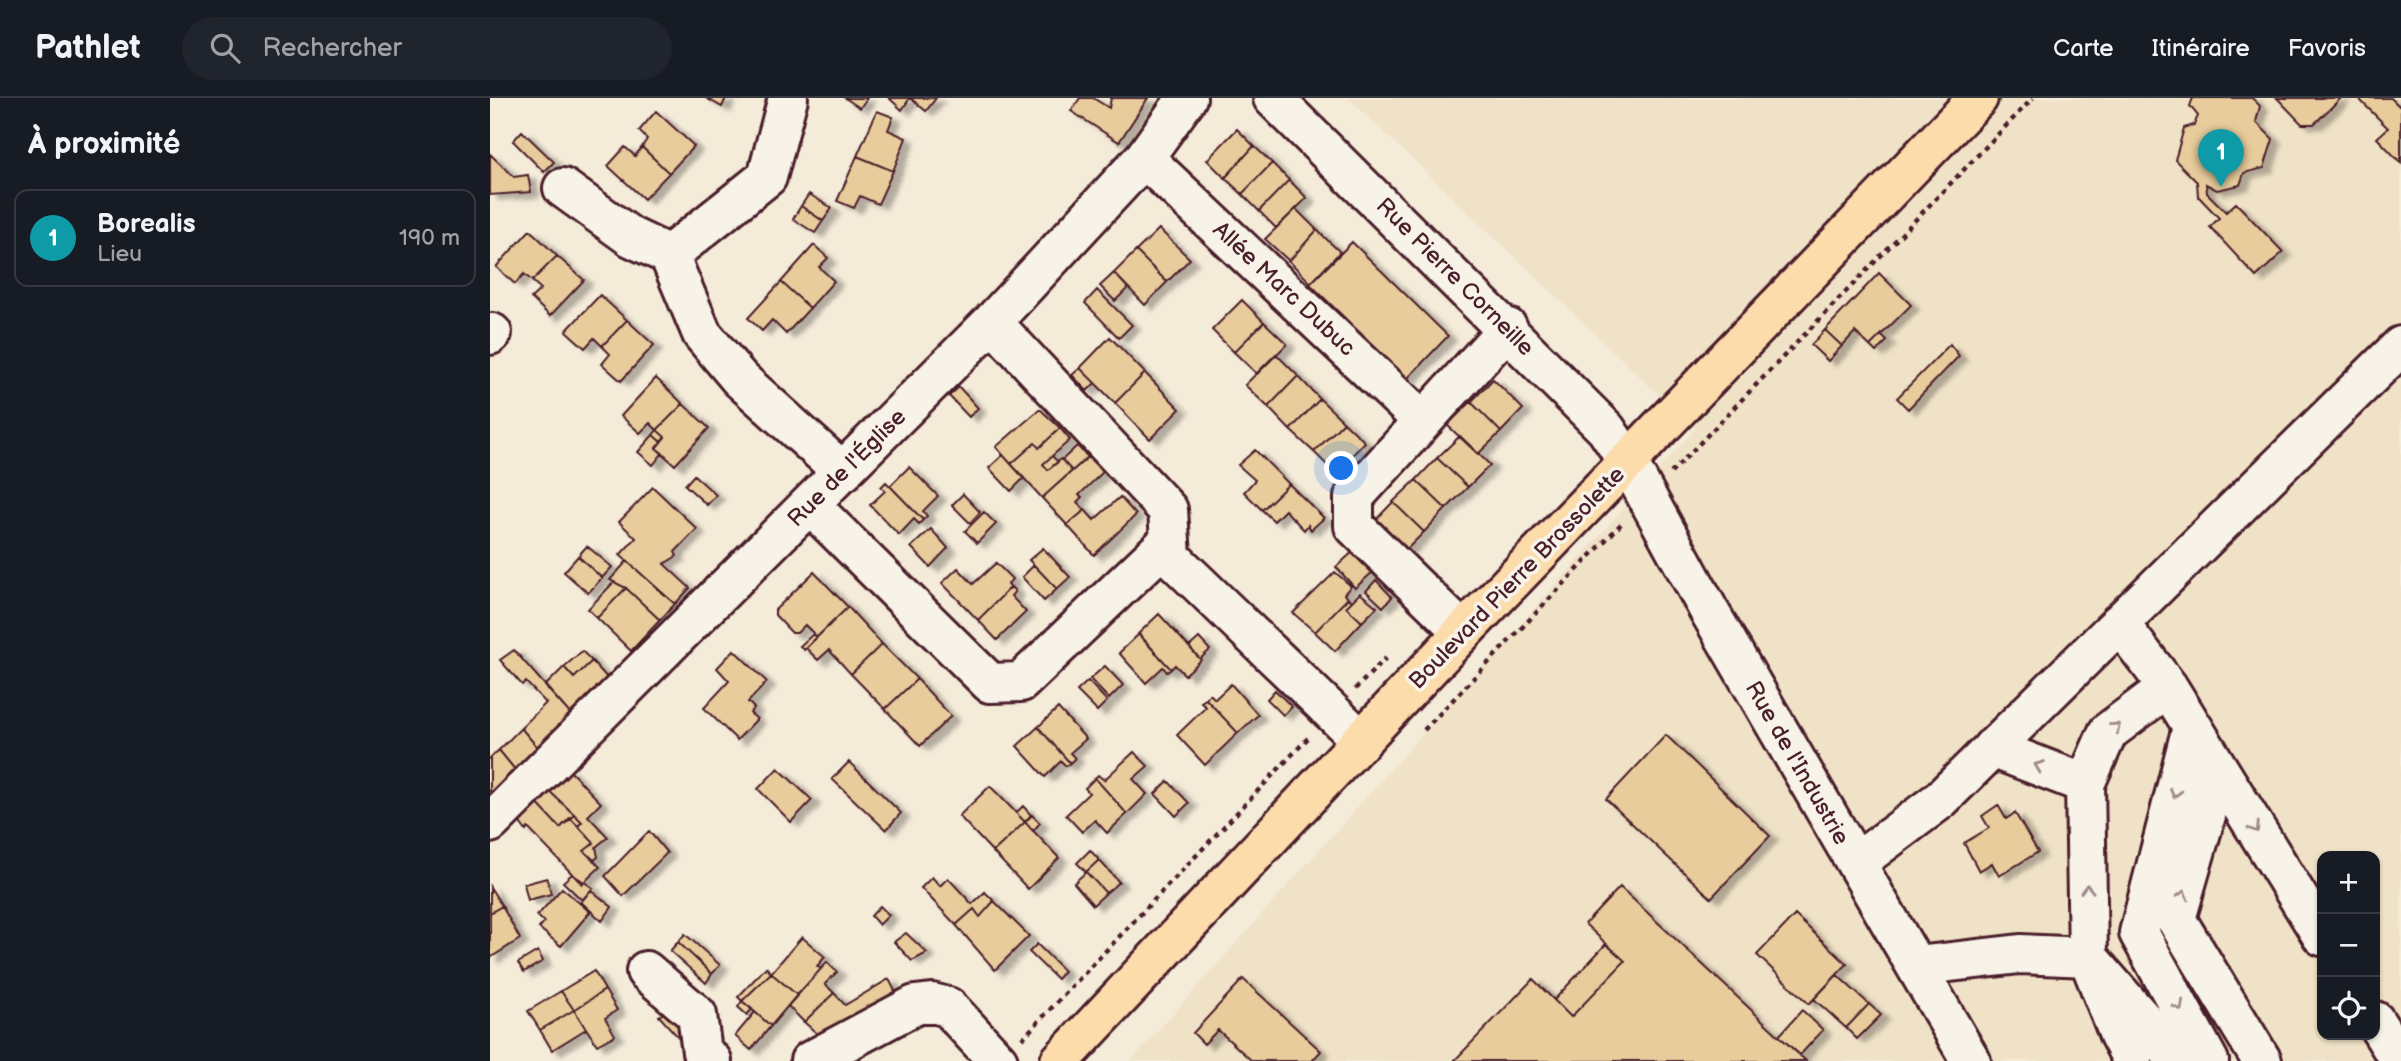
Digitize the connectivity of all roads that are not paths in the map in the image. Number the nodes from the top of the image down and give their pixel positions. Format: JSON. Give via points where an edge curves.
{"nodes":[{"id":1,"x":788,"y":98,"type":"edge"},
{"id":2,"x":1186,"y":98,"type":"edge"},
{"id":3,"x":1273,"y":98,"type":"edge"},
{"id":4,"x":1978,"y":98,"type":"edge"},
{"id":5,"x":1144,"y":158,"type":"junction"},
{"id":6,"x":563,"y":188,"type":"dead end"},
{"id":7,"x":669,"y":255,"type":"junction"},
{"id":8,"x":992,"y":322,"type":"junction"},
{"id":9,"x":1508,"y":328,"type":"junction"},
{"id":10,"x":2401,"y":346,"type":"edge"},
{"id":11,"x":1423,"y":421,"type":"junction"},
{"id":12,"x":1628,"y":462,"type":"junction"},
{"id":13,"x":843,"y":472,"type":"junction"},
{"id":14,"x":810,"y":505,"type":"junction"},
{"id":15,"x":1170,"y":540,"type":"junction"},
{"id":16,"x":2119,"y":623,"type":"junction"},
{"id":17,"x":1463,"y":632,"type":"junction"},
{"id":18,"x":2168,"y":687,"type":"junction"},
{"id":19,"x":2192,"y":727,"type":"junction"},
{"id":20,"x":1362,"y":741,"type":"junction"},
{"id":21,"x":1992,"y":748,"type":"junction"},
{"id":22,"x":2219,"y":770,"type":"junction"},
{"id":23,"x":2085,"y":784,"type":"junction"},
{"id":24,"x":490,"y":823,"type":"edge"},
{"id":25,"x":1856,"y":863,"type":"junction"},
{"id":26,"x":2317,"y":928,"type":"edge"},
{"id":27,"x":2088,"y":957,"type":"junction"},
{"id":28,"x":1916,"y":965,"type":"junction"},
{"id":29,"x":646,"y":971,"type":"dead end"},
{"id":30,"x":2380,"y":1029,"type":"edge"},
{"id":31,"x":712,"y":1061,"type":"edge"},
{"id":32,"x":810,"y":1061,"type":"edge"},
{"id":33,"x":998,"y":1061,"type":"edge"},
{"id":34,"x":1060,"y":1061,"type":"edge"},
{"id":35,"x":1971,"y":1061,"type":"edge"},
{"id":36,"x":2133,"y":1061,"type":"edge"},
{"id":37,"x":2175,"y":1061,"type":"edge"},
{"id":38,"x":2209,"y":1061,"type":"edge"},
{"id":39,"x":2262,"y":1061,"type":"edge"},
{"id":40,"x":2400,"y":1061,"type":"edge"}],
"edges":[{"from":1,"to":7,"type":"street","via":[[767,177]]},
{"from":2,"to":5,"type":"street","name":"Rue de l'Église"},
{"from":3,"to":9,"type":"street","name":"Rue Pierre Corneille"},
{"from":4,"to":12,"type":"main road","name":"Boulevard Pierre Brossolette"},
{"from":5,"to":8,"type":"street","name":"Rue de l'Église"},
{"from":5,"to":11,"type":"street","name":"Allée Marc Dubuc"},
{"from":6,"to":7,"type":"street","via":[[631,237]]},
{"from":7,"to":13,"type":"street","via":[[702,334],[740,379]]},
{"from":8,"to":13,"type":"street","name":"Rue de l'Église"},
{"from":8,"to":15,"type":"street","via":[[1168,510]]},
{"from":9,"to":11,"type":"street"},
{"from":9,"to":12,"type":"street","name":"Rue Pierre Corneille","via":[[1606,429]]},
{"from":10,"to":16,"type":"street"},
{"from":11,"to":17,"type":"street","via":[[1354,497],[1354,526]]},
{"from":12,"to":17,"type":"main road","name":"Boulevard Pierre Brossolette"},
{"from":12,"to":25,"type":"street","name":"Rue de l'Industrie"},
{"from":13,"to":14,"type":"street","name":"Rue de l'Église"},
{"from":14,"to":15,"type":"street","via":[[990,683],[1021,682]]},
{"from":14,"to":24,"type":"street","name":"Rue de l'Église"},
{"from":15,"to":20,"type":"street","via":[[1171,557]]},
{"from":16,"to":18,"type":"street"},
{"from":16,"to":21,"type":"street"},
{"from":17,"to":20,"type":"main road","name":"Boulevard Pierre Brossolette"},
{"from":18,"to":19,"type":"street"},
{"from":23,"to":18,"type":"street","one_way":true,"via":[[2108,733]]},
{"from":19,"to":22,"type":"street"},
{"from":19,"to":38,"type":"street","one_way":true,"via":[[2139,933]]},
{"from":20,"to":34,"type":"main road","name":"Boulevard Pierre Brossolette"},
{"from":23,"to":21,"type":"street","one_way":true},
{"from":21,"to":25,"type":"street","via":[[1940,800]]},
{"from":22,"to":26,"type":"street","one_way":true},
{"from":39,"to":22,"type":"street","one_way":true,"via":[[2176,919]]},
{"from":27,"to":23,"type":"street","one_way":true},
{"from":25,"to":28,"type":"street","name":"Rue de l'Industrie"},
{"from":27,"to":28,"type":"street","via":[[2020,954]]},
{"from":27,"to":36,"type":"street"},
{"from":27,"to":37,"type":"street"},
{"from":28,"to":35,"type":"street","name":"Rue de l'Industrie"},
{"from":29,"to":31,"type":"street","via":[[697,1015],[702,1052]]},
{"from":30,"to":40,"type":"street"},
{"from":32,"to":33,"type":"street","via":[[915,1005],[932,1003],[948,1007]]}]}
